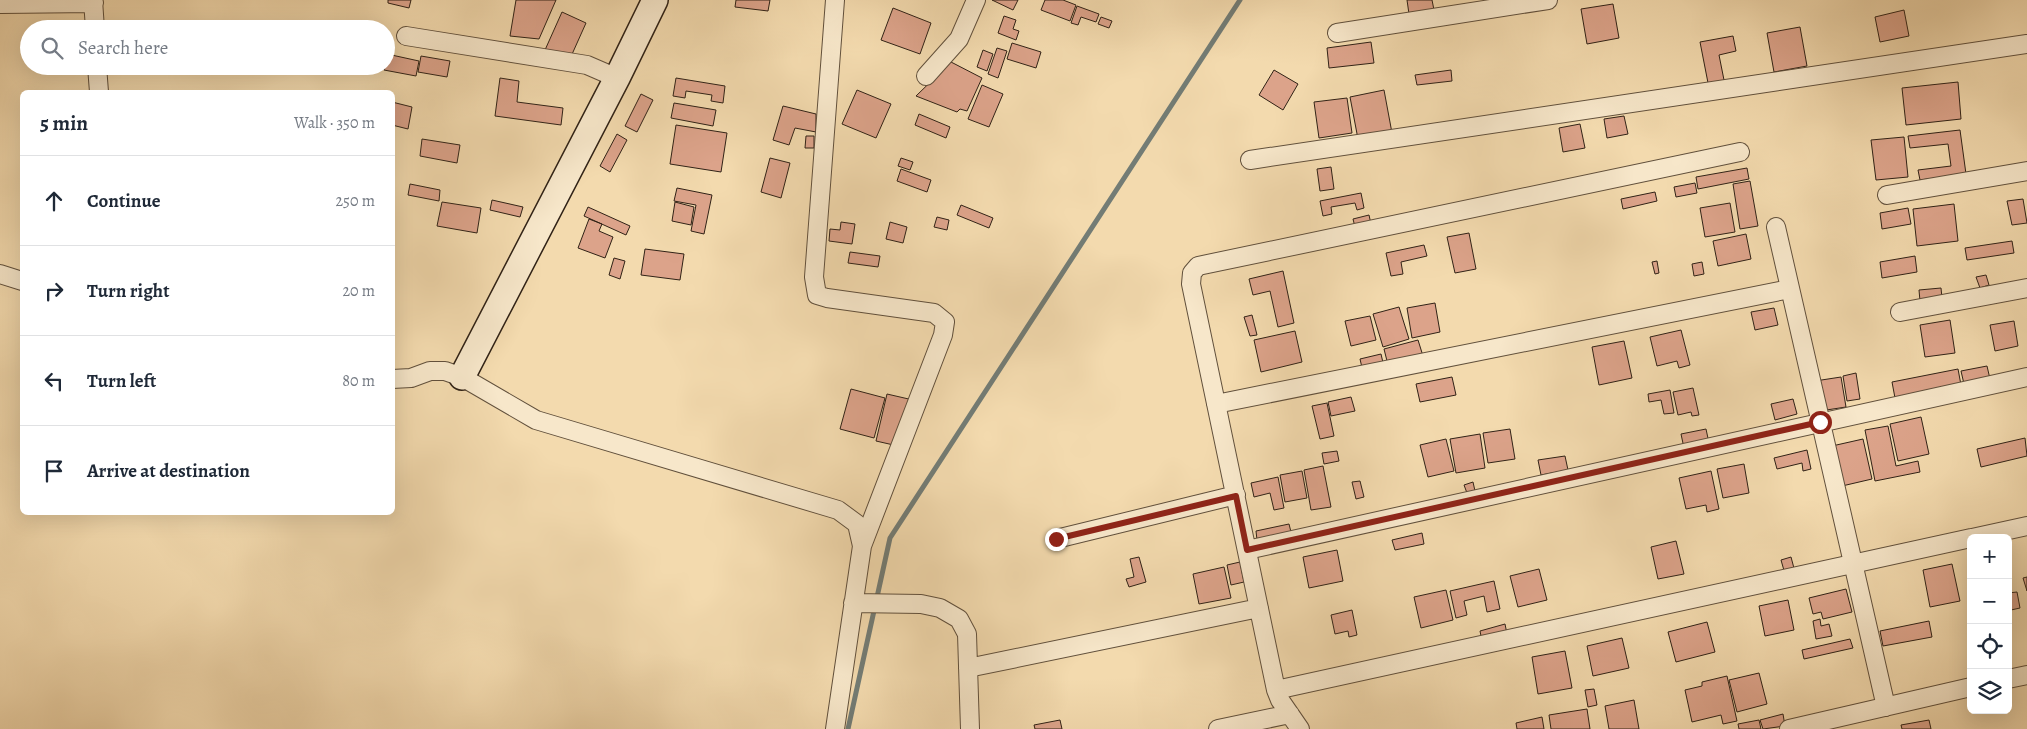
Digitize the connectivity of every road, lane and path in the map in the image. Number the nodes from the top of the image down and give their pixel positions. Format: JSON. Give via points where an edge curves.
{"nodes":[{"id":1,"x":655,"y":0,"type":"edge"},
{"id":2,"x":835,"y":0,"type":"edge"},
{"id":3,"x":976,"y":0,"type":"edge"},
{"id":4,"x":1548,"y":0,"type":"edge"},
{"id":5,"x":94,"y":2,"type":"edge"},
{"id":6,"x":0,"y":4,"type":"edge"},
{"id":7,"x":95,"y":20,"type":"edge"},
{"id":8,"x":1337,"y":33,"type":"dead end"},
{"id":9,"x":406,"y":36,"type":"dead end"},
{"id":10,"x":2027,"y":44,"type":"edge"},
{"id":11,"x":98,"y":75,"type":"edge"},
{"id":12,"x":926,"y":76,"type":"dead end"},
{"id":13,"x":616,"y":78,"type":"junction"},
{"id":14,"x":99,"y":90,"type":"edge"},
{"id":15,"x":1740,"y":152,"type":"dead end"},
{"id":16,"x":1250,"y":160,"type":"dead end"},
{"id":17,"x":2027,"y":171,"type":"edge"},
{"id":18,"x":1887,"y":195,"type":"dead end"},
{"id":19,"x":1776,"y":227,"type":"dead end"},
{"id":20,"x":0,"y":274,"type":"edge"},
{"id":21,"x":20,"y":280,"type":"edge"},
{"id":22,"x":2027,"y":288,"type":"edge"},
{"id":23,"x":1790,"y":289,"type":"junction"},
{"id":24,"x":1900,"y":312,"type":"dead end"},
{"id":25,"x":462,"y":377,"type":"junction"},
{"id":26,"x":2027,"y":377,"type":"edge"},
{"id":27,"x":395,"y":379,"type":"edge"},
{"id":28,"x":1216,"y":404,"type":"junction"},
{"id":29,"x":1820,"y":422,"type":"junction"},
{"id":30,"x":1236,"y":496,"type":"junction"},
{"id":31,"x":2027,"y":526,"type":"edge"},
{"id":32,"x":1990,"y":534,"type":"edge"},
{"id":33,"x":1056,"y":539,"type":"dead end"},
{"id":34,"x":1967,"y":539,"type":"edge"},
{"id":35,"x":862,"y":546,"type":"junction"},
{"id":36,"x":1247,"y":550,"type":"junction"},
{"id":37,"x":1852,"y":563,"type":"junction"},
{"id":38,"x":853,"y":603,"type":"junction"},
{"id":39,"x":1259,"y":608,"type":"junction"},
{"id":40,"x":968,"y":668,"type":"junction"},
{"id":41,"x":2027,"y":675,"type":"edge"},
{"id":42,"x":2012,"y":678,"type":"edge"},
{"id":43,"x":1967,"y":689,"type":"edge"},
{"id":44,"x":1276,"y":690,"type":"junction"},
{"id":45,"x":1886,"y":707,"type":"junction"},
{"id":46,"x":1290,"y":714,"type":"junction"},
{"id":47,"x":835,"y":729,"type":"edge"},
{"id":48,"x":970,"y":729,"type":"edge"},
{"id":49,"x":1218,"y":729,"type":"edge"},
{"id":50,"x":1300,"y":729,"type":"edge"},
{"id":51,"x":1789,"y":729,"type":"edge"}],
"edges":[{"from":1,"to":13,"type":"street"},
{"from":2,"to":35,"type":"street","via":[[814,277],[817,295],[934,313],[945,322],[943,335]]},
{"from":3,"to":12,"type":"street","via":[[959,39]]},
{"from":4,"to":8,"type":"street"},
{"from":5,"to":6,"type":"street"},
{"from":5,"to":7,"type":"street"},
{"from":9,"to":13,"type":"street","via":[[587,65]]},
{"from":10,"to":16,"type":"street"},
{"from":11,"to":14,"type":"street"},
{"from":13,"to":25,"type":"street"},
{"from":15,"to":28,"type":"street","via":[[1198,266],[1192,273],[1191,284]]},
{"from":17,"to":18,"type":"street"},
{"from":19,"to":23,"type":"street"},
{"from":20,"to":21,"type":"street"},
{"from":22,"to":24,"type":"street"},
{"from":23,"to":28,"type":"street"},
{"from":23,"to":29,"type":"street"},
{"from":25,"to":27,"type":"street","via":[[445,371],[430,371],[411,378]]},
{"from":25,"to":35,"type":"street","via":[[536,420],[838,510],[857,524]]},
{"from":26,"to":29,"type":"street"},
{"from":28,"to":30,"type":"street"},
{"from":29,"to":36,"type":"street"},
{"from":29,"to":37,"type":"street"},
{"from":30,"to":33,"type":"street"},
{"from":30,"to":36,"type":"street"},
{"from":31,"to":32,"type":"street"},
{"from":34,"to":37,"type":"street"},
{"from":35,"to":38,"type":"street"},
{"from":36,"to":39,"type":"street"},
{"from":37,"to":44,"type":"street"},
{"from":37,"to":45,"type":"street"},
{"from":38,"to":40,"type":"street","via":[[921,604],[940,608],[959,619],[967,634]]},
{"from":38,"to":47,"type":"street"},
{"from":39,"to":40,"type":"street"},
{"from":39,"to":44,"type":"street"},
{"from":40,"to":48,"type":"street"},
{"from":41,"to":42,"type":"street"},
{"from":43,"to":45,"type":"street"},
{"from":44,"to":46,"type":"street"},
{"from":45,"to":51,"type":"street"},
{"from":46,"to":49,"type":"street"},
{"from":46,"to":50,"type":"street"}]}
